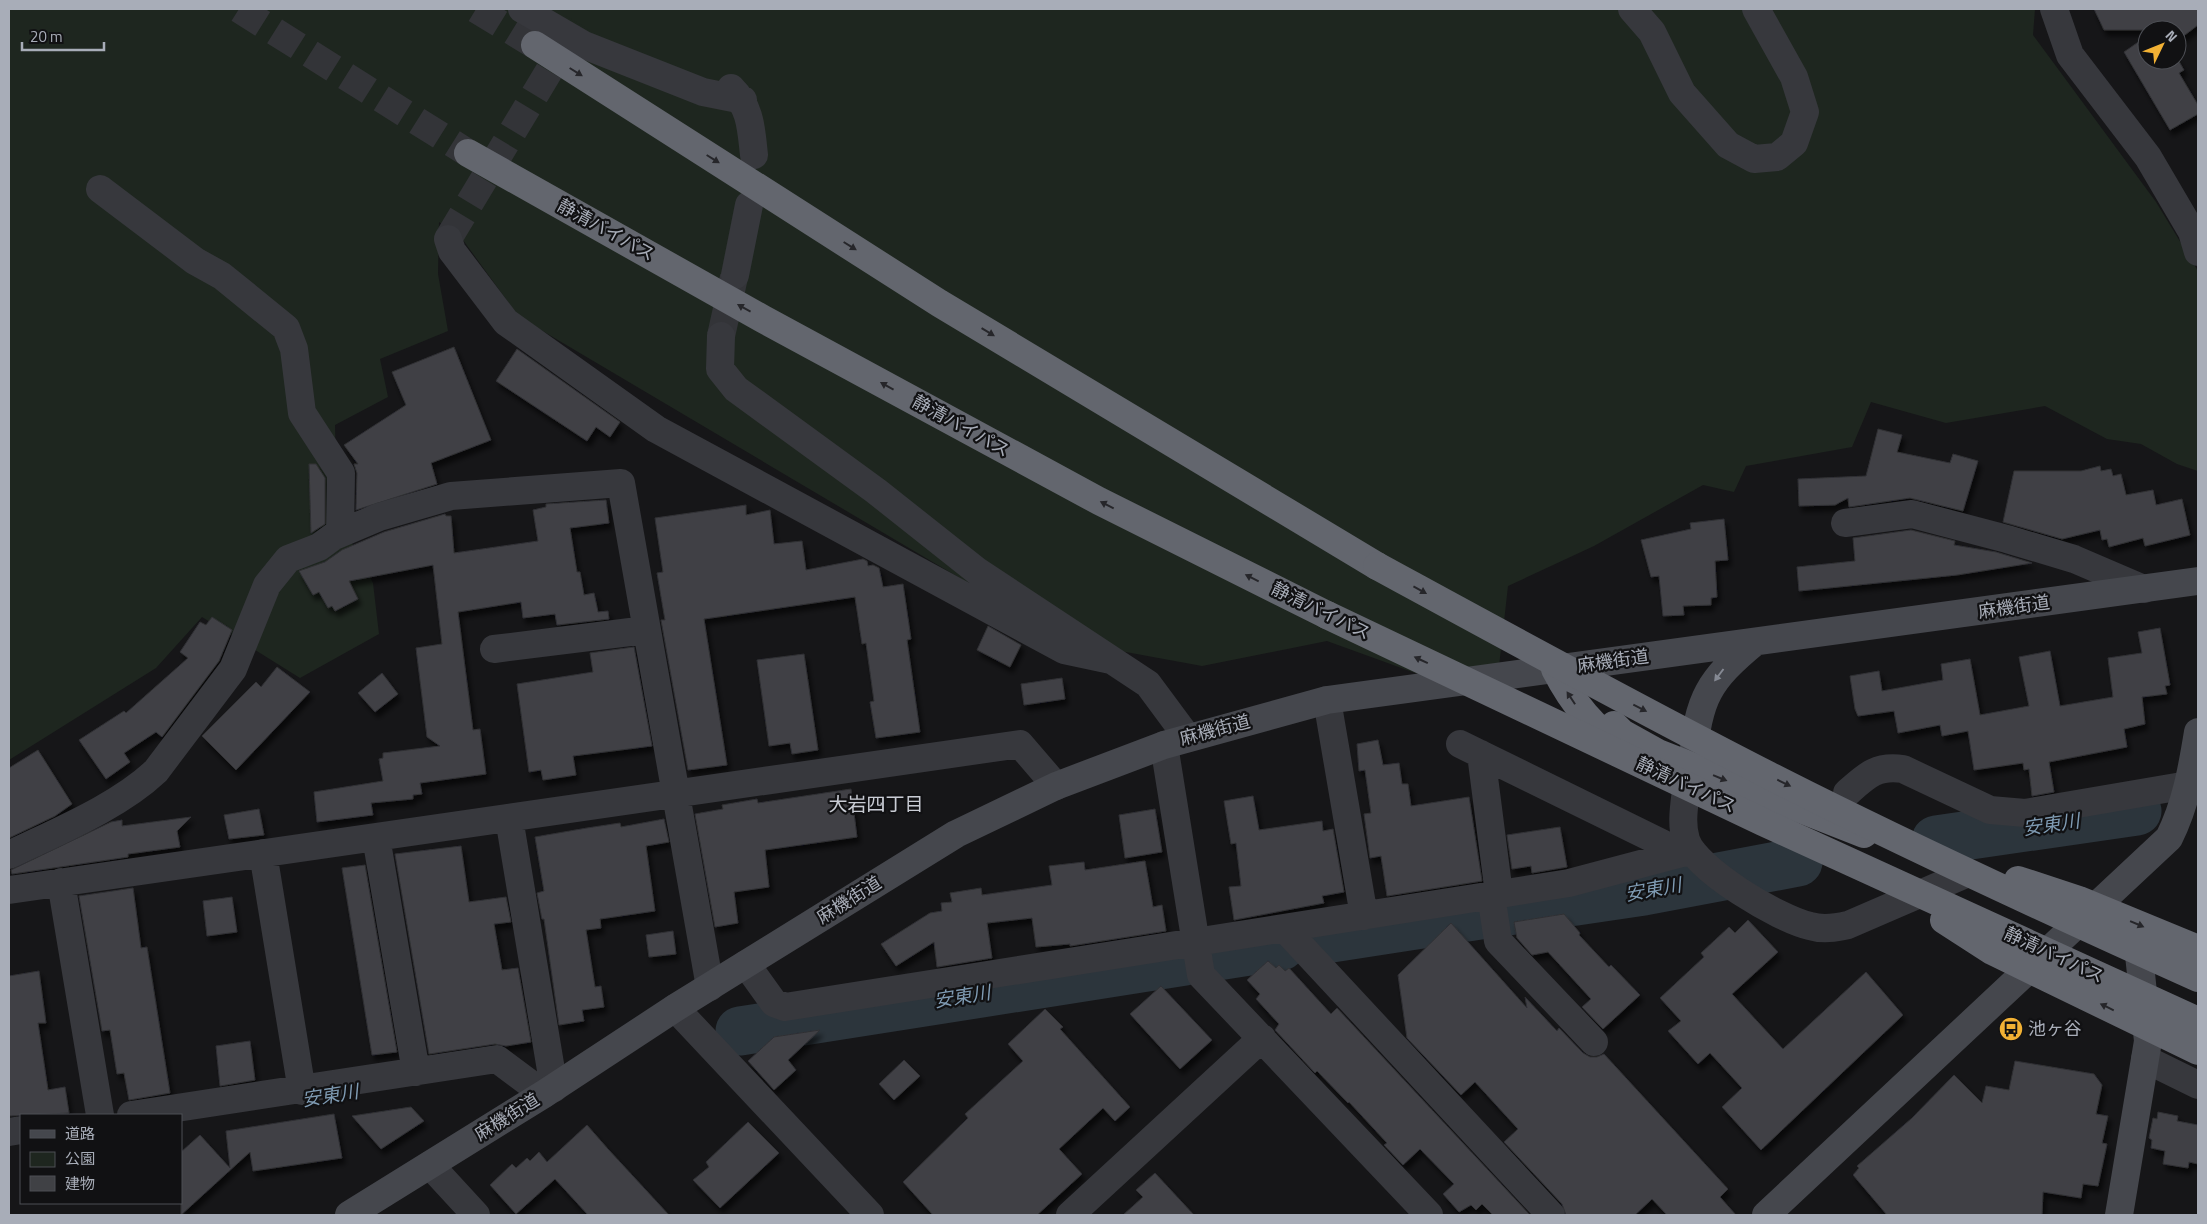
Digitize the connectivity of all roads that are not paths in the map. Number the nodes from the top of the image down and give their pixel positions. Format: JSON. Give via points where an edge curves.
{"nodes":[{"id":1,"x":522,"y":9,"type":"edge"},
{"id":2,"x":1632,"y":9,"type":"edge"},
{"id":3,"x":1756,"y":9,"type":"edge"},
{"id":4,"x":2054,"y":9,"type":"edge"},
{"id":5,"x":578,"y":23,"type":"dead end"},
{"id":6,"x":535,"y":46,"type":"tunnel mouth"},
{"id":7,"x":743,"y":100,"type":"junction"},
{"id":8,"x":468,"y":152,"type":"tunnel mouth"},
{"id":9,"x":754,"y":155,"type":"dead end"},
{"id":10,"x":100,"y":189,"type":"dead end"},
{"id":11,"x":749,"y":205,"type":"dead end"},
{"id":12,"x":448,"y":239,"type":"dead end"},
{"id":13,"x":2198,"y":252,"type":"edge"},
{"id":14,"x":734,"y":275,"type":"tunnel mouth"},
{"id":15,"x":721,"y":336,"type":"tunnel mouth"},
{"id":16,"x":1845,"y":522,"type":"dead end"},
{"id":17,"x":340,"y":533,"type":"junction"},
{"id":18,"x":2198,"y":580,"type":"edge"},
{"id":19,"x":2144,"y":589,"type":"junction"},
{"id":20,"x":646,"y":630,"type":"junction"},
{"id":21,"x":1755,"y":642,"type":"junction"},
{"id":22,"x":494,"y":649,"type":"dead end"},
{"id":23,"x":1112,"y":660,"type":"junction"},
{"id":24,"x":1567,"y":667,"type":"junction"},
{"id":25,"x":1326,"y":700,"type":"junction"},
{"id":26,"x":2198,"y":732,"type":"edge"},
{"id":27,"x":1176,"y":741,"type":"junction"},
{"id":28,"x":2193,"y":776,"type":"edge"},
{"id":29,"x":1689,"y":779,"type":"junction"},
{"id":30,"x":1056,"y":786,"type":"junction"},
{"id":31,"x":1847,"y":793,"type":"dead end"},
{"id":32,"x":674,"y":794,"type":"junction"},
{"id":33,"x":508,"y":818,"type":"junction"},
{"id":34,"x":376,"y":837,"type":"junction"},
{"id":35,"x":1926,"y":851,"type":"junction"},
{"id":36,"x":263,"y":853,"type":"junction"},
{"id":37,"x":9,"y":854,"type":"edge"},
{"id":38,"x":1690,"y":854,"type":"junction"},
{"id":39,"x":1861,"y":867,"type":"junction"},
{"id":40,"x":1966,"y":874,"type":"junction"},
{"id":41,"x":62,"y":882,"type":"junction"},
{"id":42,"x":9,"y":890,"type":"edge"},
{"id":43,"x":1495,"y":895,"type":"junction"},
{"id":44,"x":1916,"y":897,"type":"junction"},
{"id":45,"x":1364,"y":916,"type":"junction"},
{"id":46,"x":2082,"y":920,"type":"junction"},
{"id":47,"x":1284,"y":928,"type":"junction"},
{"id":48,"x":1196,"y":942,"type":"junction"},
{"id":49,"x":2138,"y":945,"type":"junction"},
{"id":50,"x":2198,"y":949,"type":"edge"},
{"id":51,"x":2044,"y":956,"type":"junction"},
{"id":52,"x":746,"y":964,"type":"junction"},
{"id":53,"x":2198,"y":972,"type":"edge"},
{"id":54,"x":2198,"y":978,"type":"edge"},
{"id":55,"x":710,"y":987,"type":"junction"},
{"id":56,"x":2144,"y":1002,"type":"junction"},
{"id":57,"x":675,"y":1008,"type":"junction"},
{"id":58,"x":2198,"y":1021,"type":"edge"},
{"id":59,"x":2198,"y":1027,"type":"edge"},
{"id":60,"x":1262,"y":1038,"type":"junction"},
{"id":61,"x":1594,"y":1042,"type":"dead end"},
{"id":62,"x":2198,"y":1052,"type":"edge"},
{"id":63,"x":2145,"y":1059,"type":"junction"},
{"id":64,"x":416,"y":1072,"type":"junction"},
{"id":65,"x":2198,"y":1085,"type":"edge"},
{"id":66,"x":302,"y":1091,"type":"junction"},
{"id":67,"x":549,"y":1091,"type":"junction"},
{"id":68,"x":100,"y":1114,"type":"edge"},
{"id":69,"x":139,"y":1114,"type":"edge"},
{"id":70,"x":430,"y":1165,"type":"junction"},
{"id":71,"x":349,"y":1215,"type":"edge"},
{"id":72,"x":476,"y":1215,"type":"edge"},
{"id":73,"x":870,"y":1215,"type":"edge"},
{"id":74,"x":1070,"y":1215,"type":"edge"},
{"id":75,"x":1429,"y":1215,"type":"edge"},
{"id":76,"x":1551,"y":1215,"type":"edge"},
{"id":77,"x":1766,"y":1215,"type":"edge"},
{"id":78,"x":2119,"y":1215,"type":"edge"}],
"edges":[{"from":1,"to":7,"type":"street","via":[[584,45],[703,92]]},
{"from":2,"to":3,"type":"street","via":[[1652,32],[1682,93],[1728,145],[1754,159],[1777,157],[1794,143],[1805,112],[1794,77]]},
{"from":4,"to":13,"type":"street","via":[[2070,55],[2148,157],[2192,232]]},
{"from":5,"to":7,"type":"street","via":[[728,85]]},
{"from":6,"to":35,"type":"highway","one_way":true,"bridge":true,"via":[[939,303],[1377,566],[1773,777]]},
{"from":7,"to":9,"type":"street","via":[[750,121]]},
{"from":39,"to":8,"type":"highway","name":"静清バイパス","one_way":true,"bridge":true,"via":[[1327,615],[1099,501],[772,324]]},
{"from":10,"to":17,"type":"street","via":[[195,261],[222,276],[286,328],[294,349],[302,414],[341,473]]},
{"from":11,"to":14,"type":"street"},
{"from":12,"to":23,"type":"street","via":[[452,251],[506,322],[656,429],[1064,650]]},
{"from":15,"to":23,"type":"street","via":[[720,369],[736,389],[876,490],[977,571]]},
{"from":16,"to":19,"type":"street","via":[[1912,514],[2074,559]]},
{"from":17,"to":20,"type":"street","via":[[379,517],[451,496],[621,483]]},
{"from":17,"to":37,"type":"street","via":[[319,547],[288,559],[266,586],[233,669],[156,771],[142,784],[69,826]]},
{"from":18,"to":19,"type":"street","name":"麻機街道"},
{"from":19,"to":21,"type":"street","name":"麻機街道"},
{"from":20,"to":22,"type":"street"},
{"from":20,"to":32,"type":"street"},
{"from":21,"to":24,"type":"street","name":"麻機街道"},
{"from":21,"to":29,"type":"street","one_way":true,"via":[[1726,666],[1709,689],[1696,727]]},
{"from":23,"to":27,"type":"street","via":[[1148,684]]},
{"from":24,"to":25,"type":"street","name":"麻機街道"},
{"from":24,"to":29,"type":"highway","via":[[1603,715],[1622,733],[1658,753]]},
{"from":25,"to":27,"type":"street","name":"麻機街道"},
{"from":25,"to":45,"type":"street"},
{"from":26,"to":28,"type":"street"},
{"from":27,"to":30,"type":"street","name":"麻機街道"},
{"from":27,"to":48,"type":"street"},
{"from":28,"to":31,"type":"street","via":[[2025,813],[1990,810],[1903,769],[1889,767],[1876,770]]},
{"from":28,"to":46,"type":"street","via":[[2169,838]]},
{"from":29,"to":38,"type":"street","via":[[1683,819]]},
{"from":29,"to":40,"type":"highway","one_way":true},
{"from":29,"to":44,"type":"highway"},
{"from":30,"to":32,"type":"street","via":[[1020,744]]},
{"from":30,"to":52,"type":"street","name":"麻機街道","via":[[956,834]]},
{"from":32,"to":33,"type":"street"},
{"from":32,"to":55,"type":"street"},
{"from":33,"to":34,"type":"street"},
{"from":33,"to":67,"type":"street"},
{"from":34,"to":36,"type":"street"},
{"from":34,"to":64,"type":"street"},
{"from":35,"to":50,"type":"highway","one_way":true,"bridge":true,"via":[[2079,900]]},
{"from":35,"to":54,"type":"highway","bridge":true},
{"from":36,"to":41,"type":"street"},
{"from":36,"to":66,"type":"street"},
{"from":38,"to":43,"type":"street","via":[[1569,883]]},
{"from":38,"to":43,"type":"street","via":[[1471,749]]},
{"from":38,"to":44,"type":"street","via":[[1742,894],[1809,926],[1832,929]]},
{"from":39,"to":58,"type":"highway","name":"静清バイパス","bridge":true},
{"from":62,"to":39,"type":"highway","one_way":true,"bridge":true,"via":[[1992,951]]},
{"from":40,"to":44,"type":"street"},
{"from":40,"to":46,"type":"highway","via":[[2047,903]]},
{"from":41,"to":42,"type":"street"},
{"from":41,"to":68,"type":"street"},
{"from":43,"to":45,"type":"street"},
{"from":43,"to":61,"type":"street","via":[[1498,940]]},
{"from":44,"to":51,"type":"highway"},
{"from":45,"to":47,"type":"street"},
{"from":46,"to":49,"type":"highway"},
{"from":46,"to":51,"type":"street"},
{"from":47,"to":48,"type":"street"},
{"from":47,"to":76,"type":"street"},
{"from":48,"to":52,"type":"street","via":[[784,1007],[774,1003]]},
{"from":48,"to":60,"type":"street","via":[[1201,975]]},
{"from":49,"to":53,"type":"highway"},
{"from":49,"to":56,"type":"street"},
{"from":51,"to":56,"type":"highway"},
{"from":51,"to":77,"type":"street"},
{"from":52,"to":55,"type":"street","name":"麻機街道"},
{"from":55,"to":57,"type":"street","name":"麻機街道"},
{"from":56,"to":59,"type":"highway"},
{"from":56,"to":63,"type":"street","via":[[2148,1041]]},
{"from":57,"to":67,"type":"street","name":"麻機街道"},
{"from":57,"to":73,"type":"street"},
{"from":60,"to":74,"type":"street"},
{"from":60,"to":75,"type":"street"},
{"from":63,"to":65,"type":"street"},
{"from":63,"to":78,"type":"street"},
{"from":64,"to":66,"type":"street"},
{"from":64,"to":67,"type":"street","via":[[497,1059]]},
{"from":66,"to":69,"type":"street"},
{"from":67,"to":70,"type":"street","name":"麻機街道"},
{"from":70,"to":71,"type":"street","name":"麻機街道"},
{"from":70,"to":72,"type":"street"}]}
